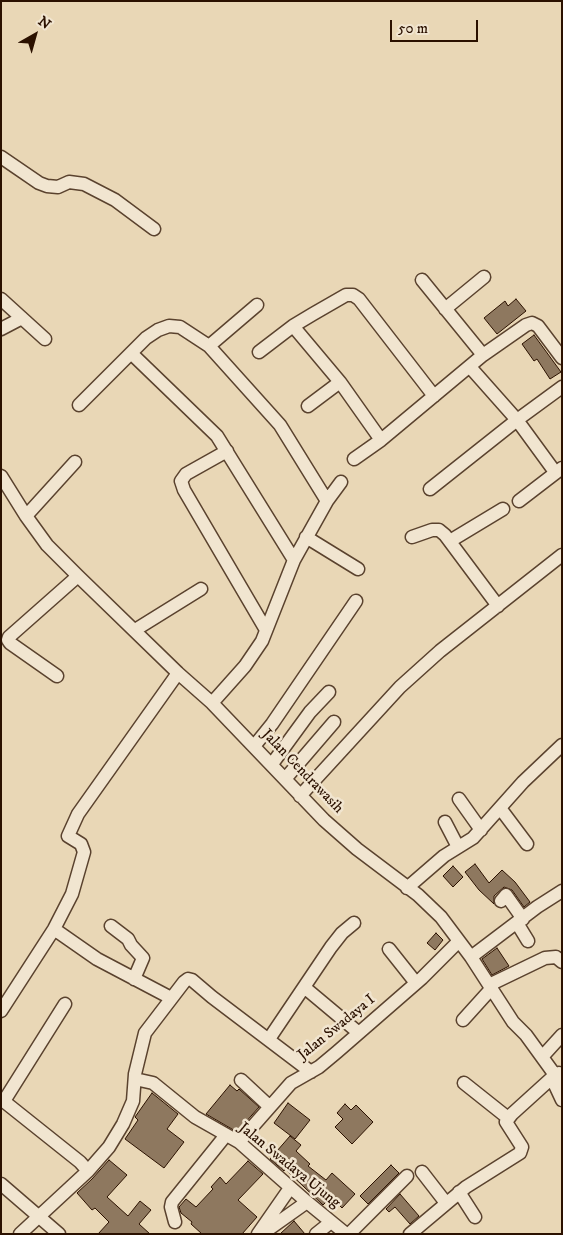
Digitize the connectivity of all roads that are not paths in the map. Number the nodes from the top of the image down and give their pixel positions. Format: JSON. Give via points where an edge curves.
{"nodes":[{"id":1,"x":1,"y":157,"type":"edge"},
{"id":2,"x":154,"y":229,"type":"dead end"},
{"id":3,"x":484,"y":277,"type":"dead end"},
{"id":4,"x":422,"y":280,"type":"dead end"},
{"id":5,"x":2,"y":301,"type":"edge"},
{"id":6,"x":257,"y":305,"type":"dead end"},
{"id":7,"x":445,"y":309,"type":"junction"},
{"id":8,"x":22,"y":318,"type":"junction"},
{"id":9,"x":293,"y":326,"type":"junction"},
{"id":10,"x":1,"y":328,"type":"edge"},
{"id":11,"x":45,"y":339,"type":"dead end"},
{"id":12,"x":209,"y":346,"type":"junction"},
{"id":13,"x":259,"y":352,"type":"dead end"},
{"id":14,"x":131,"y":353,"type":"junction"},
{"id":15,"x":483,"y":356,"type":"junction"},
{"id":16,"x":562,"y":358,"type":"edge"},
{"id":17,"x":470,"y":367,"type":"junction"},
{"id":18,"x":340,"y":382,"type":"junction"},
{"id":19,"x":562,"y":387,"type":"edge"},
{"id":20,"x":434,"y":396,"type":"junction"},
{"id":21,"x":79,"y":405,"type":"dead end"},
{"id":22,"x":308,"y":406,"type":"dead end"},
{"id":23,"x":517,"y":420,"type":"junction"},
{"id":24,"x":381,"y":440,"type":"junction"},
{"id":25,"x":227,"y":451,"type":"junction"},
{"id":26,"x":354,"y":459,"type":"dead end"},
{"id":27,"x":75,"y":462,"type":"dead end"},
{"id":28,"x":558,"y":470,"type":"edge"},
{"id":29,"x":1,"y":476,"type":"edge"},
{"id":30,"x":340,"y":482,"type":"dead end"},
{"id":31,"x":430,"y":489,"type":"dead end"},
{"id":32,"x":327,"y":501,"type":"junction"},
{"id":33,"x":519,"y":501,"type":"dead end"},
{"id":34,"x":503,"y":510,"type":"dead end"},
{"id":35,"x":26,"y":516,"type":"junction"},
{"id":36,"x":412,"y":537,"type":"dead end"},
{"id":37,"x":306,"y":538,"type":"junction"},
{"id":38,"x":450,"y":541,"type":"junction"},
{"id":39,"x":562,"y":555,"type":"edge"},
{"id":40,"x":294,"y":560,"type":"junction"},
{"id":41,"x":358,"y":568,"type":"dead end"},
{"id":42,"x":78,"y":576,"type":"junction"},
{"id":43,"x":201,"y":589,"type":"dead end"},
{"id":44,"x":356,"y":601,"type":"dead end"},
{"id":45,"x":498,"y":606,"type":"junction"},
{"id":46,"x":135,"y":630,"type":"junction"},
{"id":47,"x":266,"y":630,"type":"junction"},
{"id":48,"x":178,"y":673,"type":"junction"},
{"id":49,"x":57,"y":676,"type":"dead end"},
{"id":50,"x":329,"y":692,"type":"dead end"},
{"id":51,"x":212,"y":703,"type":"junction"},
{"id":52,"x":334,"y":722,"type":"dead end"},
{"id":53,"x":255,"y":745,"type":"junction"},
{"id":54,"x":562,"y":745,"type":"edge"},
{"id":55,"x":272,"y":764,"type":"junction"},
{"id":56,"x":284,"y":779,"type":"junction"},
{"id":57,"x":300,"y":796,"type":"junction"},
{"id":58,"x":459,"y":799,"type":"dead end"},
{"id":59,"x":500,"y":808,"type":"junction"},
{"id":60,"x":445,"y":822,"type":"dead end"},
{"id":61,"x":481,"y":830,"type":"junction"},
{"id":62,"x":527,"y":844,"type":"dead end"},
{"id":63,"x":458,"y":847,"type":"junction"},
{"id":64,"x":407,"y":888,"type":"junction"},
{"id":65,"x":562,"y":891,"type":"edge"},
{"id":66,"x":501,"y":901,"type":"dead end"},
{"id":67,"x":520,"y":921,"type":"junction"},
{"id":68,"x":354,"y":923,"type":"dead end"},
{"id":69,"x":111,"y":926,"type":"dead end"},
{"id":70,"x":54,"y":929,"type":"junction"},
{"id":71,"x":459,"y":941,"type":"junction"},
{"id":72,"x":528,"y":941,"type":"dead end"},
{"id":73,"x":389,"y":949,"type":"dead end"},
{"id":74,"x":471,"y":957,"type":"junction"},
{"id":75,"x":562,"y":962,"type":"edge"},
{"id":76,"x":134,"y":979,"type":"junction"},
{"id":77,"x":416,"y":984,"type":"junction"},
{"id":78,"x":304,"y":987,"type":"junction"},
{"id":79,"x":490,"y":987,"type":"junction"},
{"id":80,"x":172,"y":998,"type":"junction"},
{"id":81,"x":66,"y":1004,"type":"dead end"},
{"id":82,"x":1,"y":1011,"type":"edge"},
{"id":83,"x":463,"y":1020,"type":"dead end"},
{"id":84,"x":359,"y":1034,"type":"junction"},
{"id":85,"x":562,"y":1035,"type":"edge"},
{"id":86,"x":269,"y":1039,"type":"junction"},
{"id":87,"x":542,"y":1058,"type":"junction"},
{"id":88,"x":311,"y":1072,"type":"junction"},
{"id":89,"x":558,"y":1073,"type":"edge"},
{"id":90,"x":135,"y":1079,"type":"junction"},
{"id":91,"x":240,"y":1080,"type":"dead end"},
{"id":92,"x":464,"y":1083,"type":"dead end"},
{"id":93,"x":2,"y":1100,"type":"edge"},
{"id":94,"x":562,"y":1100,"type":"edge"},
{"id":95,"x":270,"y":1107,"type":"junction"},
{"id":96,"x":508,"y":1118,"type":"junction"},
{"id":97,"x":226,"y":1135,"type":"junction"},
{"id":98,"x":239,"y":1142,"type":"junction"},
{"id":99,"x":88,"y":1171,"type":"junction"},
{"id":100,"x":422,"y":1172,"type":"dead end"},
{"id":101,"x":407,"y":1176,"type":"dead end"},
{"id":102,"x":1,"y":1184,"type":"edge"},
{"id":103,"x":290,"y":1188,"type":"junction"},
{"id":104,"x":459,"y":1192,"type":"junction"},
{"id":105,"x":307,"y":1202,"type":"junction"},
{"id":106,"x":446,"y":1203,"type":"junction"},
{"id":107,"x":279,"y":1204,"type":"junction"},
{"id":108,"x":289,"y":1214,"type":"junction"},
{"id":109,"x":39,"y":1217,"type":"junction"},
{"id":110,"x":475,"y":1217,"type":"dead end"},
{"id":111,"x":175,"y":1222,"type":"dead end"},
{"id":112,"x":331,"y":1222,"type":"junction"},
{"id":113,"x":20,"y":1234,"type":"edge"},
{"id":114,"x":59,"y":1234,"type":"edge"},
{"id":115,"x":260,"y":1234,"type":"edge"},
{"id":116,"x":316,"y":1234,"type":"edge"},
{"id":117,"x":347,"y":1234,"type":"edge"},
{"id":118,"x":410,"y":1234,"type":"edge"}],
"edges":[{"from":1,"to":2,"type":"street","via":[[47,186],[58,187],[69,182],[84,184],[115,200]]},
{"from":3,"to":7,"type":"street"},
{"from":4,"to":7,"type":"street"},
{"from":5,"to":8,"type":"street"},
{"from":6,"to":12,"type":"street"},
{"from":7,"to":15,"type":"street"},
{"from":8,"to":10,"type":"street"},
{"from":8,"to":11,"type":"street"},
{"from":9,"to":13,"type":"street"},
{"from":9,"to":18,"type":"street"},
{"from":9,"to":20,"type":"street","via":[[346,295],[353,295]]},
{"from":12,"to":14,"type":"street","via":[[180,326],[169,326],[146,338]]},
{"from":12,"to":32,"type":"street","via":[[280,425]]},
{"from":14,"to":21,"type":"street"},
{"from":14,"to":25,"type":"street","via":[[217,436]]},
{"from":15,"to":16,"type":"street","via":[[532,323],[538,326]]},
{"from":15,"to":17,"type":"street"},
{"from":17,"to":20,"type":"street"},
{"from":17,"to":23,"type":"street"},
{"from":18,"to":22,"type":"street"},
{"from":18,"to":24,"type":"street"},
{"from":19,"to":23,"type":"street"},
{"from":20,"to":24,"type":"street"},
{"from":23,"to":28,"type":"street"},
{"from":23,"to":31,"type":"street"},
{"from":24,"to":26,"type":"street"},
{"from":25,"to":40,"type":"street"},
{"from":25,"to":47,"type":"street","via":[[186,474],[181,481]]},
{"from":27,"to":35,"type":"street"},
{"from":28,"to":33,"type":"street"},
{"from":29,"to":35,"type":"street","name":"Jalan Cendrawasih"},
{"from":30,"to":32,"type":"street"},
{"from":32,"to":37,"type":"street"},
{"from":34,"to":38,"type":"street"},
{"from":35,"to":42,"type":"street","name":"Jalan Cendrawasih","via":[[47,545]]},
{"from":36,"to":38,"type":"street","via":[[439,530]]},
{"from":37,"to":40,"type":"street"},
{"from":37,"to":41,"type":"street"},
{"from":38,"to":45,"type":"street"},
{"from":39,"to":45,"type":"street"},
{"from":40,"to":47,"type":"street"},
{"from":42,"to":46,"type":"street","name":"Jalan Cendrawasih"},
{"from":42,"to":49,"type":"street","via":[[8,640]]},
{"from":43,"to":46,"type":"street"},
{"from":44,"to":53,"type":"street"},
{"from":45,"to":57,"type":"street","via":[[400,687]]},
{"from":46,"to":48,"type":"street","name":"Jalan Cendrawasih"},
{"from":47,"to":51,"type":"street","via":[[244,666]]},
{"from":48,"to":51,"type":"street","name":"Jalan Cendrawasih"},
{"from":48,"to":70,"type":"street","via":[[71,827],[69,838],[81,844],[84,852],[72,894]]},
{"from":50,"to":55,"type":"street"},
{"from":51,"to":53,"type":"street","name":"Jalan Cendrawasih"},
{"from":52,"to":56,"type":"street"},
{"from":53,"to":55,"type":"street","name":"Jalan Cendrawasih"},
{"from":54,"to":59,"type":"street"},
{"from":55,"to":56,"type":"street","name":"Jalan Cendrawasih"},
{"from":56,"to":57,"type":"street","name":"Jalan Cendrawasih"},
{"from":57,"to":64,"type":"street","name":"Jalan Cendrawasih","via":[[350,843]]},
{"from":58,"to":61,"type":"street"},
{"from":59,"to":61,"type":"street"},
{"from":59,"to":62,"type":"street"},
{"from":60,"to":63,"type":"street"},
{"from":61,"to":63,"type":"street"},
{"from":63,"to":64,"type":"street"},
{"from":64,"to":71,"type":"street","name":"Jalan Cendrawasih","via":[[432,908]]},
{"from":65,"to":67,"type":"street"},
{"from":66,"to":67,"type":"street","via":[[506,895]]},
{"from":67,"to":72,"type":"street"},
{"from":67,"to":74,"type":"street"},
{"from":68,"to":78,"type":"street","via":[[331,947]]},
{"from":69,"to":76,"type":"street","via":[[128,938],[143,958]]},
{"from":70,"to":76,"type":"street","via":[[97,959]]},
{"from":70,"to":82,"type":"street"},
{"from":71,"to":74,"type":"street","name":"Jalan Cendrawasih"},
{"from":71,"to":77,"type":"street","name":"Jalan Swadaya I"},
{"from":73,"to":77,"type":"street"},
{"from":74,"to":79,"type":"street","name":"Jalan Cendrawasih"},
{"from":75,"to":79,"type":"street","via":[[556,957],[545,958],[495,981]]},
{"from":76,"to":80,"type":"street"},
{"from":77,"to":84,"type":"street","name":"Jalan Swadaya I"},
{"from":78,"to":84,"type":"street"},
{"from":78,"to":86,"type":"street"},
{"from":79,"to":83,"type":"street"},
{"from":79,"to":87,"type":"street","name":"Jalan Cendrawasih"},
{"from":80,"to":86,"type":"street","via":[[184,982],[192,980]]},
{"from":80,"to":90,"type":"street","via":[[145,1033]]},
{"from":81,"to":93,"type":"street"},
{"from":84,"to":88,"type":"street","name":"Jalan Swadaya I"},
{"from":85,"to":87,"type":"street"},
{"from":86,"to":88,"type":"street"},
{"from":87,"to":89,"type":"street","name":"Jalan Cendrawasih"},
{"from":88,"to":95,"type":"street","name":"Jalan Swadaya I","via":[[291,1083]]},
{"from":89,"to":94,"type":"street","name":"Jalan Cendrawasih","via":[[555,1085]]},
{"from":89,"to":96,"type":"street"},
{"from":90,"to":97,"type":"street","name":"Jalan Swadaya Ujung","via":[[153,1083],[195,1117]]},
{"from":90,"to":99,"type":"street","via":[[133,1100],[123,1124]]},
{"from":91,"to":95,"type":"street"},
{"from":92,"to":96,"type":"street"},
{"from":93,"to":99,"type":"street"},
{"from":95,"to":98,"type":"street","name":"Jalan Swadaya I"},
{"from":96,"to":104,"type":"street","via":[[506,1122],[522,1150]]},
{"from":97,"to":98,"type":"street","name":"Jalan Swadaya Ujung"},
{"from":97,"to":111,"type":"street","via":[[172,1202]]},
{"from":98,"to":103,"type":"street","name":"Jalan Swadaya Ujung"},
{"from":99,"to":109,"type":"street"},
{"from":100,"to":106,"type":"street"},
{"from":101,"to":117,"type":"street"},
{"from":102,"to":109,"type":"street"},
{"from":103,"to":105,"type":"street","name":"Jalan Swadaya Ujung"},
{"from":103,"to":107,"type":"street"},
{"from":104,"to":106,"type":"street"},
{"from":104,"to":110,"type":"street"},
{"from":105,"to":108,"type":"street"},
{"from":105,"to":112,"type":"street","name":"Jalan Swadaya Ujung"},
{"from":106,"to":118,"type":"street"},
{"from":107,"to":108,"type":"street"},
{"from":107,"to":115,"type":"street"},
{"from":108,"to":115,"type":"street"},
{"from":109,"to":113,"type":"street"},
{"from":109,"to":114,"type":"street"},
{"from":112,"to":116,"type":"street"},
{"from":112,"to":117,"type":"street","name":"Jalan Swadaya Ujung"}]}
